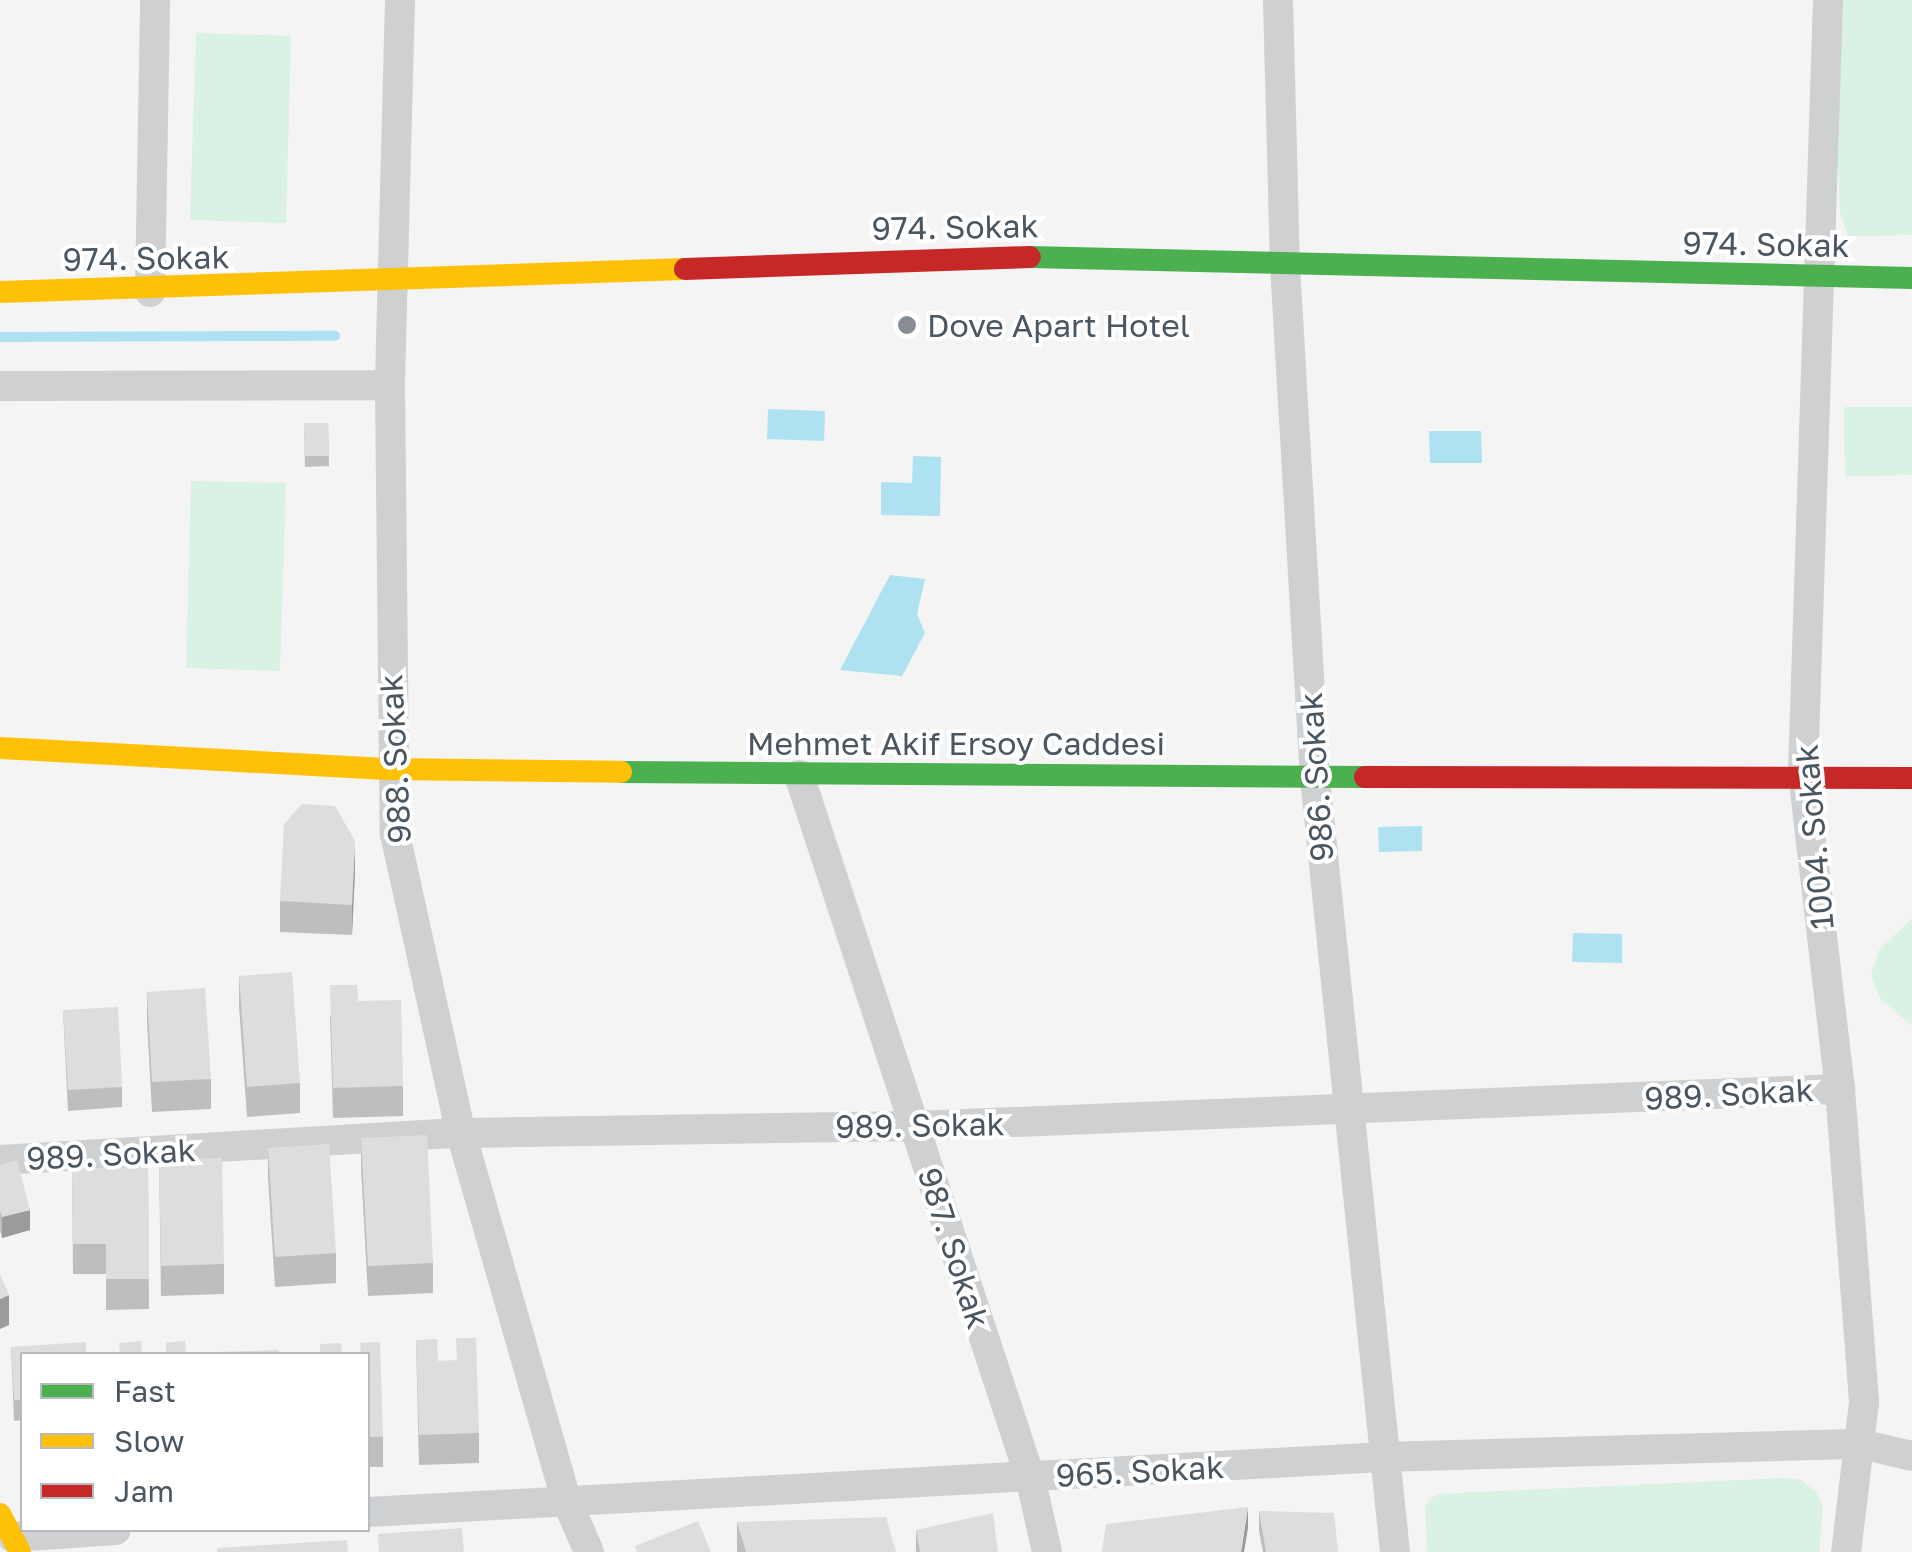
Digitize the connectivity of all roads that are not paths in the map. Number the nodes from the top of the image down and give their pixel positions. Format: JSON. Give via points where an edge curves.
{"nodes":[{"id":1,"x":155,"y":0,"type":"edge"},
{"id":2,"x":400,"y":0,"type":"edge"},
{"id":3,"x":1278,"y":0,"type":"edge"},
{"id":4,"x":1828,"y":0,"type":"edge"},
{"id":5,"x":1285,"y":266,"type":"junction"},
{"id":6,"x":1912,"y":278,"type":"edge"},
{"id":7,"x":1817,"y":279,"type":"junction"},
{"id":8,"x":394,"y":282,"type":"junction"},
{"id":9,"x":0,"y":292,"type":"edge"},
{"id":10,"x":150,"y":292,"type":"junction"},
{"id":11,"x":390,"y":384,"type":"junction"},
{"id":12,"x":0,"y":386,"type":"edge"},
{"id":13,"x":0,"y":748,"type":"edge"},
{"id":14,"x":390,"y":769,"type":"junction"},
{"id":15,"x":1804,"y":774,"type":"junction"},
{"id":16,"x":799,"y":775,"type":"junction"},
{"id":17,"x":1315,"y":778,"type":"junction"},
{"id":18,"x":1912,"y":778,"type":"edge"},
{"id":19,"x":1840,"y":1089,"type":"junction"},
{"id":20,"x":1346,"y":1112,"type":"junction"},
{"id":21,"x":914,"y":1126,"type":"junction"},
{"id":22,"x":461,"y":1133,"type":"junction"},
{"id":23,"x":0,"y":1160,"type":"edge"},
{"id":24,"x":1860,"y":1444,"type":"junction"},
{"id":25,"x":1912,"y":1456,"type":"edge"},
{"id":26,"x":1382,"y":1458,"type":"junction"},
{"id":27,"x":1030,"y":1477,"type":"junction"},
{"id":28,"x":566,"y":1499,"type":"junction"},
{"id":29,"x":370,"y":1512,"type":"edge"},
{"id":30,"x":64,"y":1532,"type":"edge"},
{"id":31,"x":11,"y":1534,"type":"edge"},
{"id":32,"x":588,"y":1552,"type":"edge"},
{"id":33,"x":1047,"y":1552,"type":"edge"},
{"id":34,"x":1394,"y":1552,"type":"edge"},
{"id":35,"x":1846,"y":1552,"type":"edge"}],
"edges":[{"from":1,"to":10,"type":"street"},
{"from":2,"to":8,"type":"street","name":"988. Sokak"},
{"from":3,"to":5,"type":"street","name":"986. Sokak"},
{"from":4,"to":7,"type":"street","name":"1004. Sokak"},
{"from":5,"to":7,"type":"street","name":"974. Sokak"},
{"from":5,"to":8,"type":"street","name":"974. Sokak","via":[[1025,257]]},
{"from":5,"to":17,"type":"street","name":"986. Sokak"},
{"from":6,"to":7,"type":"street","name":"974. Sokak"},
{"from":7,"to":15,"type":"street","name":"1004. Sokak"},
{"from":8,"to":10,"type":"street","name":"974. Sokak"},
{"from":8,"to":11,"type":"street","name":"988. Sokak"},
{"from":9,"to":10,"type":"street","name":"974. Sokak"},
{"from":11,"to":12,"type":"street"},
{"from":11,"to":14,"type":"street","name":"988. Sokak"},
{"from":13,"to":14,"type":"street","name":"Mehmet Akif Ersoy Caddesi"},
{"from":14,"to":16,"type":"street","name":"Mehmet Akif Ersoy Caddesi"},
{"from":14,"to":22,"type":"street","name":"988. Sokak","via":[[395,834]]},
{"from":15,"to":17,"type":"street","name":"Mehmet Akif Ersoy Caddesi"},
{"from":15,"to":18,"type":"street","name":"Mehmet Akif Ersoy Caddesi"},
{"from":15,"to":19,"type":"street","name":"1004. Sokak"},
{"from":16,"to":17,"type":"street","name":"Mehmet Akif Ersoy Caddesi"},
{"from":16,"to":21,"type":"street","name":"987. Sokak"},
{"from":17,"to":20,"type":"street","name":"986. Sokak"},
{"from":19,"to":20,"type":"street","name":"989. Sokak"},
{"from":19,"to":24,"type":"street","name":"1004. Sokak","via":[[1864,1402]]},
{"from":20,"to":21,"type":"street","name":"989. Sokak"},
{"from":20,"to":26,"type":"street","name":"986. Sokak"},
{"from":21,"to":22,"type":"street","name":"989. Sokak"},
{"from":21,"to":27,"type":"street","name":"987. Sokak"},
{"from":22,"to":23,"type":"street","name":"989. Sokak"},
{"from":22,"to":28,"type":"street","name":"988. Sokak"},
{"from":24,"to":25,"type":"street","name":"965. Sokak"},
{"from":24,"to":26,"type":"street","name":"965. Sokak"},
{"from":24,"to":35,"type":"street","name":"1004. Sokak"},
{"from":26,"to":27,"type":"street","name":"965. Sokak"},
{"from":26,"to":34,"type":"street","name":"986. Sokak"},
{"from":27,"to":28,"type":"street","name":"965. Sokak"},
{"from":27,"to":33,"type":"street","name":"987. Sokak"},
{"from":28,"to":29,"type":"street","name":"965. Sokak"},
{"from":28,"to":32,"type":"street","name":"988. Sokak"},
{"from":30,"to":31,"type":"street"}]}
